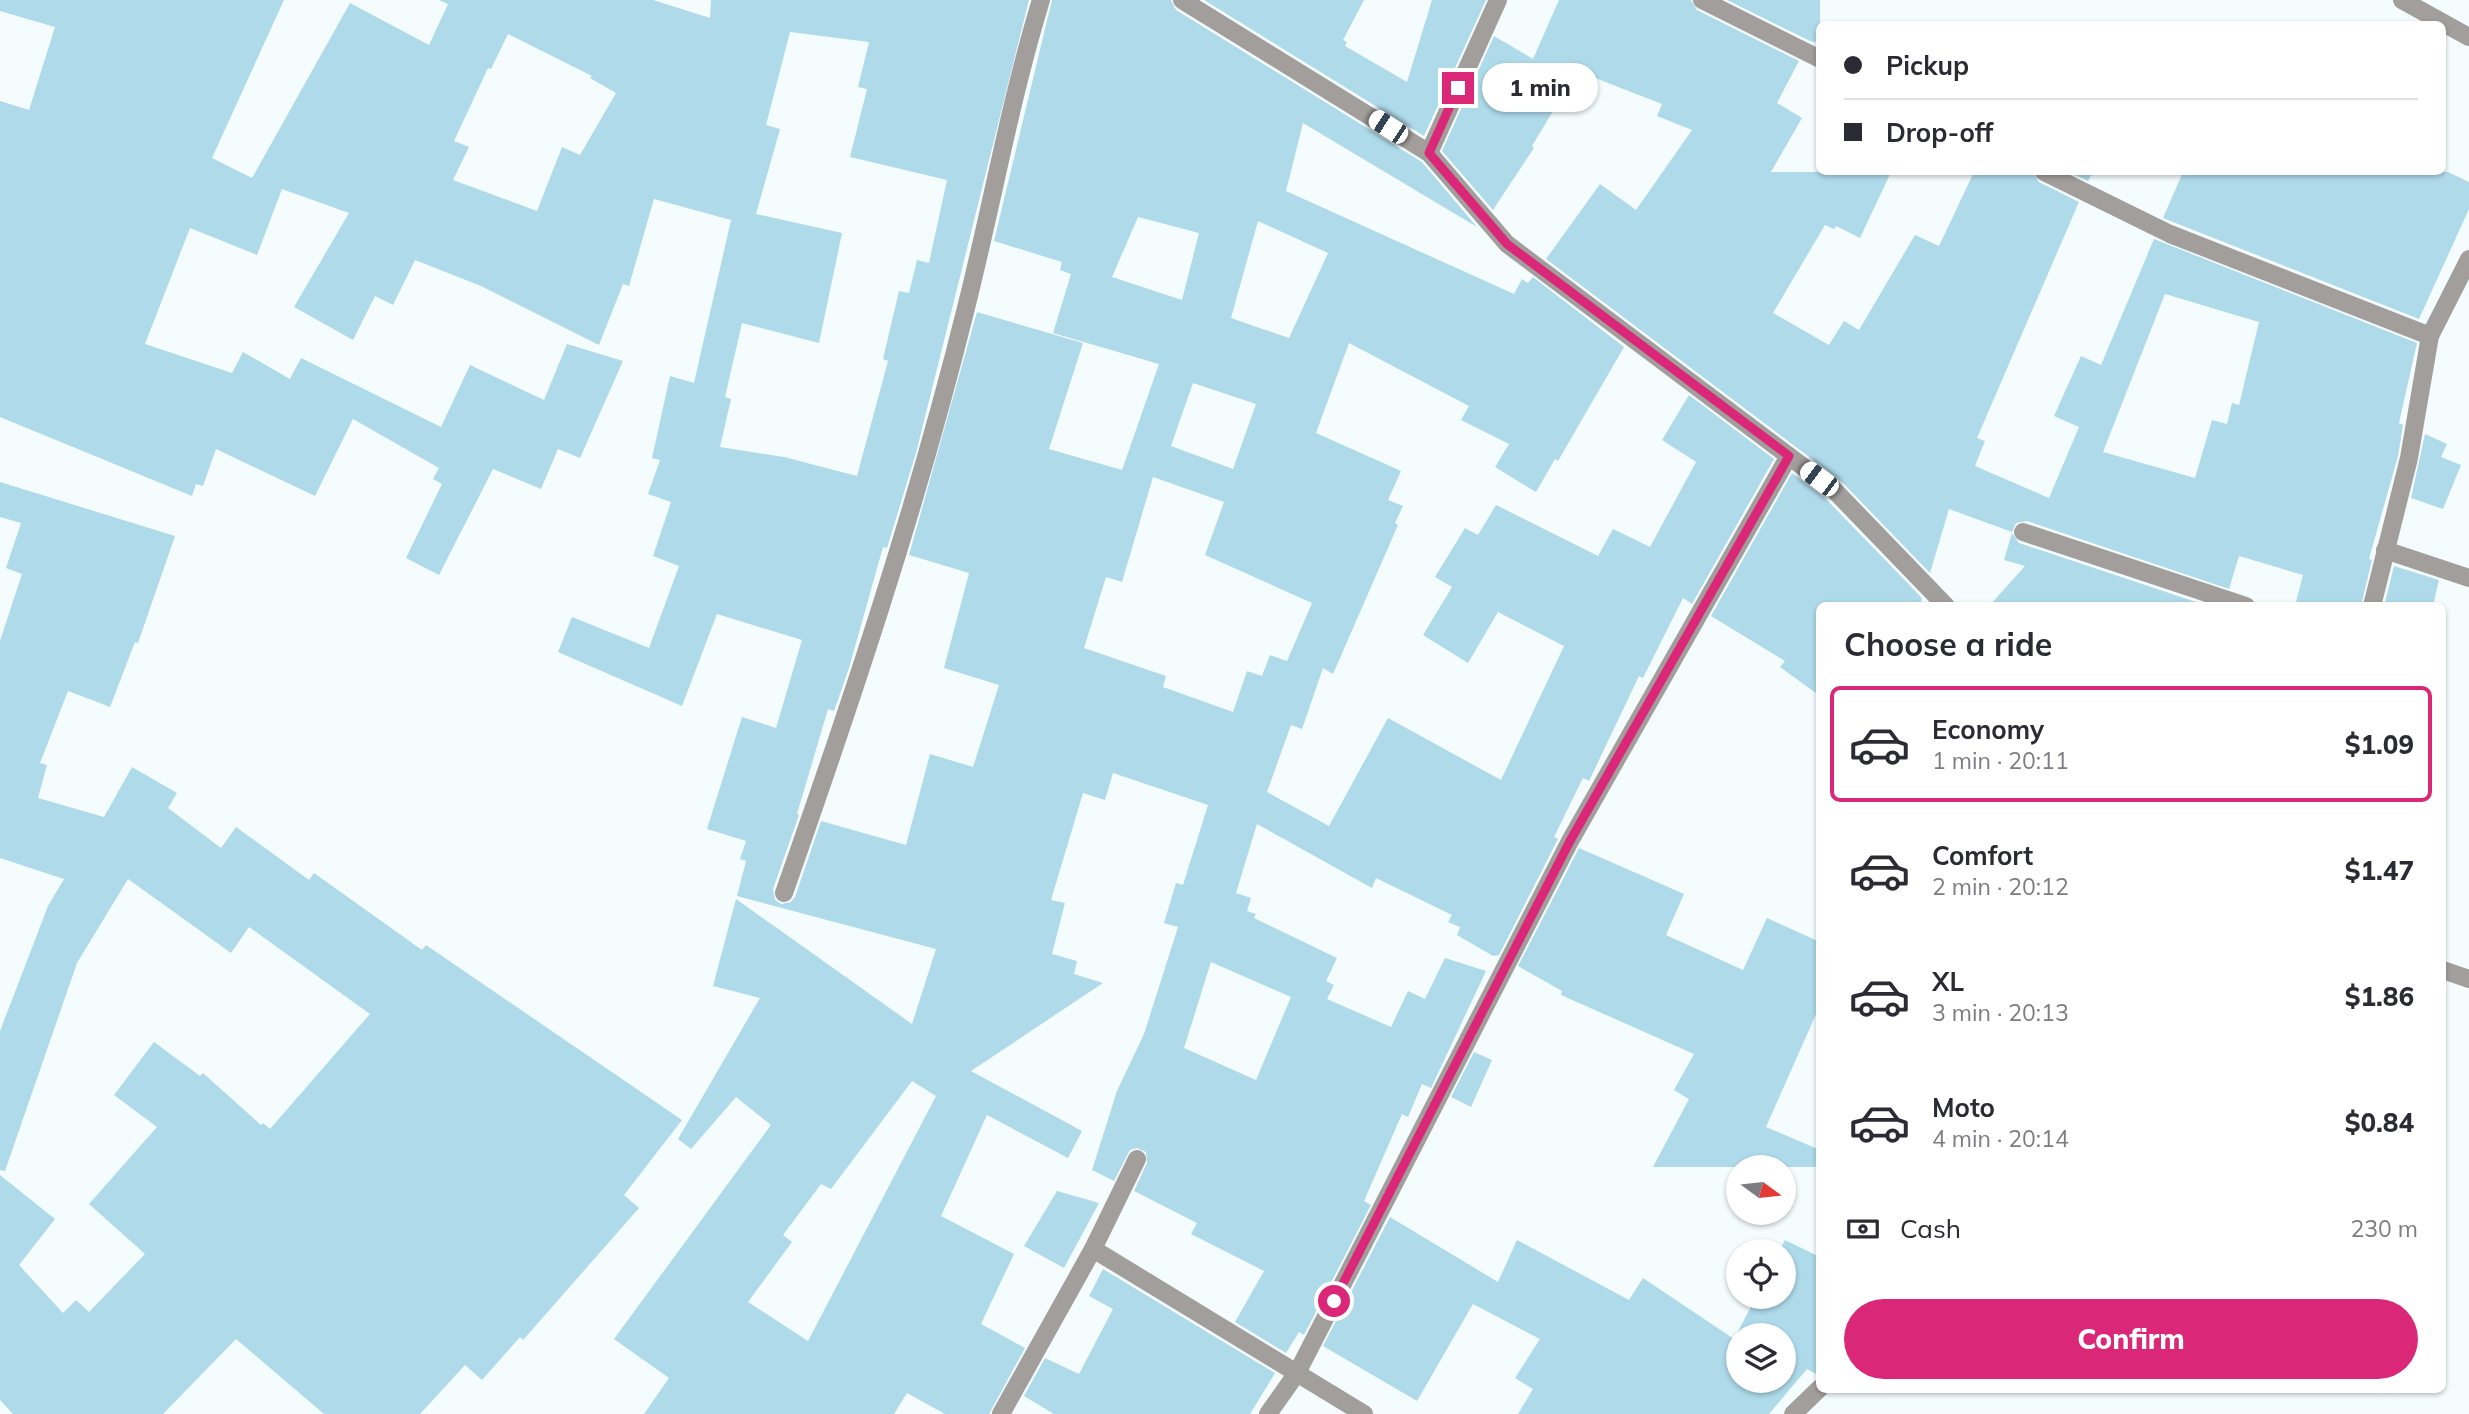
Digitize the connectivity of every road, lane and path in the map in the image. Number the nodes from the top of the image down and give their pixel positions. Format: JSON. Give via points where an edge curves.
{"nodes":[{"id":1,"x":1041,"y":0,"type":"edge"},
{"id":2,"x":1182,"y":0,"type":"edge"},
{"id":3,"x":1498,"y":0,"type":"edge"},
{"id":4,"x":1702,"y":0,"type":"edge"},
{"id":5,"x":2402,"y":0,"type":"edge"},
{"id":6,"x":2440,"y":21,"type":"edge"},
{"id":7,"x":2446,"y":24,"type":"edge"},
{"id":8,"x":2469,"y":37,"type":"edge"},
{"id":9,"x":1816,"y":57,"type":"edge"},
{"id":10,"x":1429,"y":153,"type":"junction"},
{"id":11,"x":2051,"y":175,"type":"edge"},
{"id":12,"x":2469,"y":259,"type":"edge"},
{"id":13,"x":2430,"y":336,"type":"junction"},
{"id":14,"x":1789,"y":456,"type":"junction"},
{"id":15,"x":2023,"y":532,"type":"dead end"},
{"id":16,"x":2385,"y":550,"type":"junction"},
{"id":17,"x":2469,"y":579,"type":"edge"},
{"id":18,"x":1942,"y":602,"type":"edge"},
{"id":19,"x":2234,"y":602,"type":"edge"},
{"id":20,"x":2373,"y":602,"type":"edge"},
{"id":21,"x":784,"y":893,"type":"dead end"},
{"id":22,"x":2446,"y":971,"type":"edge"},
{"id":23,"x":2469,"y":979,"type":"edge"},
{"id":24,"x":1136,"y":1159,"type":"dead end"},
{"id":25,"x":1093,"y":1248,"type":"junction"},
{"id":26,"x":1297,"y":1373,"type":"junction"},
{"id":27,"x":1816,"y":1392,"type":"edge"},
{"id":28,"x":1001,"y":1414,"type":"edge"},
{"id":29,"x":1268,"y":1414,"type":"edge"},
{"id":30,"x":1364,"y":1414,"type":"edge"},
{"id":31,"x":1793,"y":1414,"type":"edge"}],
"edges":[{"from":1,"to":21,"type":"street","via":[[1021,66],[966,309],[874,634]]},
{"from":2,"to":10,"type":"street"},
{"from":3,"to":10,"type":"street"},
{"from":4,"to":9,"type":"street"},
{"from":5,"to":6,"type":"street"},
{"from":7,"to":8,"type":"street"},
{"from":10,"to":14,"type":"street","via":[[1507,244]]},
{"from":11,"to":13,"type":"street","via":[[2170,234]]},
{"from":12,"to":13,"type":"street"},
{"from":13,"to":16,"type":"street","via":[[2409,458]]},
{"from":14,"to":18,"type":"street","via":[[1834,490]]},
{"from":14,"to":26,"type":"street","via":[[1570,841]]},
{"from":15,"to":19,"type":"street"},
{"from":16,"to":17,"type":"street"},
{"from":16,"to":20,"type":"street"},
{"from":22,"to":23,"type":"street"},
{"from":24,"to":25,"type":"street"},
{"from":25,"to":26,"type":"street"},
{"from":25,"to":28,"type":"street"},
{"from":26,"to":29,"type":"street"},
{"from":26,"to":30,"type":"street"},
{"from":27,"to":31,"type":"street"}]}
